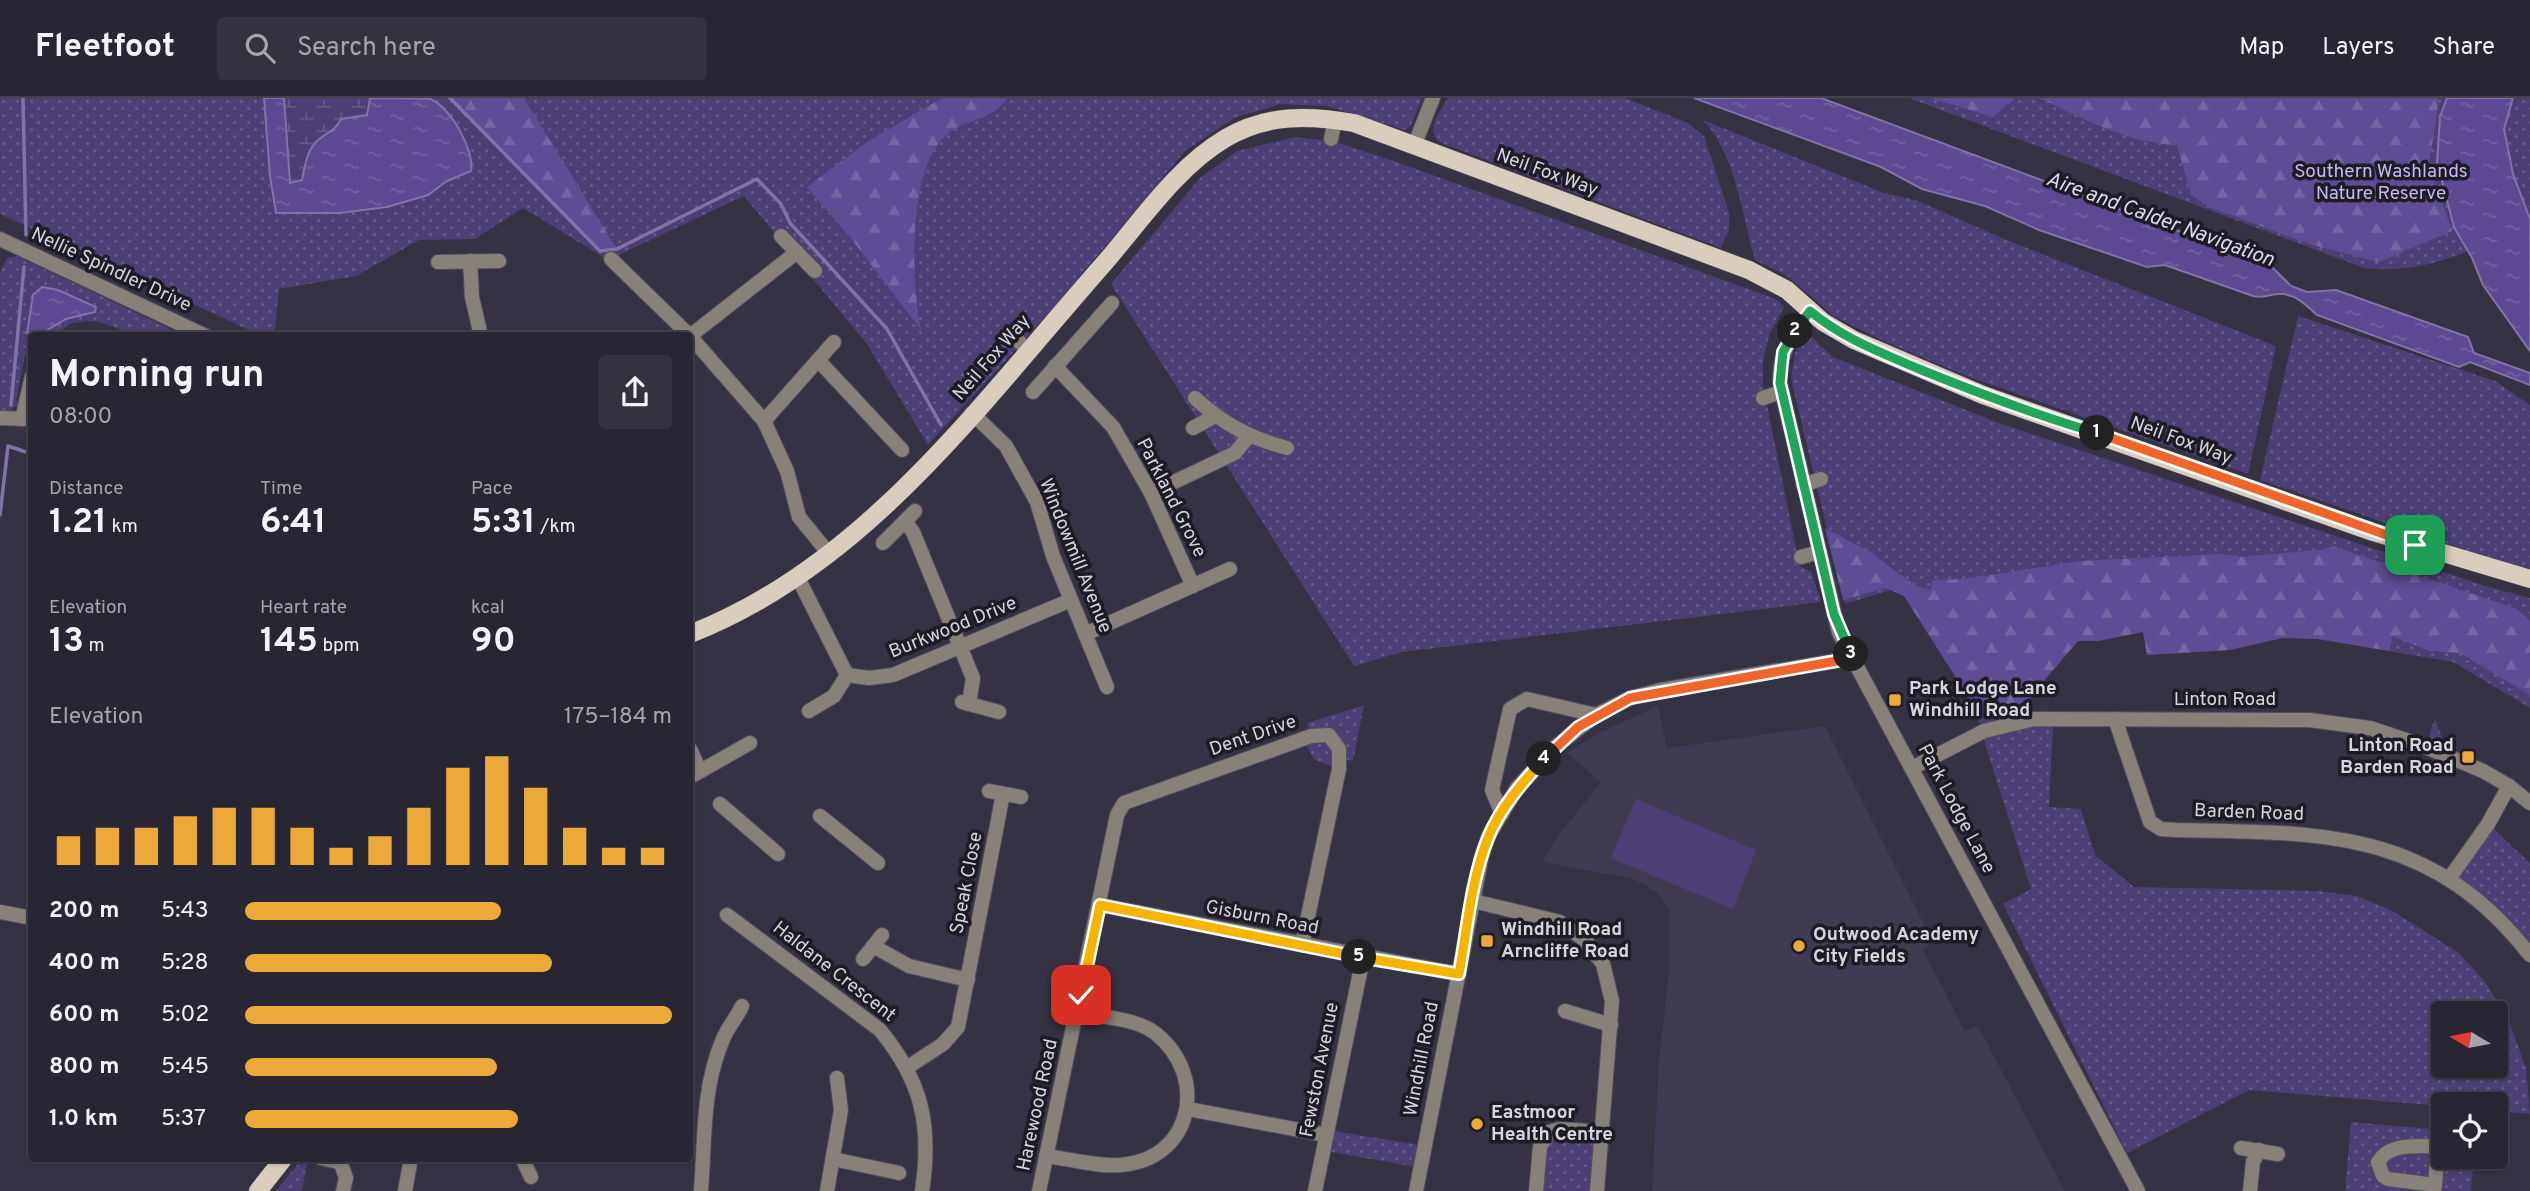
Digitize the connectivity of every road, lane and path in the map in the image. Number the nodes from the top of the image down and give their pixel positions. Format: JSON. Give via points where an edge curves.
{"nodes":[{"id":1,"x":1433,"y":98,"type":"edge"},
{"id":2,"x":1335,"y":120,"type":"junction"},
{"id":3,"x":1331,"y":139,"type":"dead end"},
{"id":4,"x":1414,"y":146,"type":"junction"},
{"id":5,"x":781,"y":236,"type":"dead end"},
{"id":6,"x":2,"y":244,"type":"edge"},
{"id":7,"x":797,"y":252,"type":"junction"},
{"id":8,"x":611,"y":259,"type":"dead end"},
{"id":9,"x":470,"y":261,"type":"junction"},
{"id":10,"x":499,"y":261,"type":"dead end"},
{"id":11,"x":438,"y":262,"type":"dead end"},
{"id":12,"x":815,"y":271,"type":"dead end"},
{"id":13,"x":1112,"y":303,"type":"dead end"},
{"id":14,"x":1810,"y":311,"type":"junction"},
{"id":15,"x":197,"y":332,"type":"edge"},
{"id":16,"x":480,"y":332,"type":"edge"},
{"id":17,"x":686,"y":332,"type":"edge"},
{"id":18,"x":693,"y":334,"type":"edge"},
{"id":19,"x":1013,"y":335,"type":"dead end"},
{"id":20,"x":693,"y":339,"type":"edge"},
{"id":21,"x":834,"y":342,"type":"dead end"},
{"id":22,"x":1027,"y":351,"type":"junction"},
{"id":23,"x":818,"y":360,"type":"junction"},
{"id":24,"x":1055,"y":366,"type":"junction"},
{"id":25,"x":1033,"y":391,"type":"dead end"},
{"id":26,"x":1782,"y":392,"type":"junction"},
{"id":27,"x":1195,"y":398,"type":"dead end"},
{"id":28,"x":1763,"y":398,"type":"dead end"},
{"id":29,"x":972,"y":413,"type":"junction"},
{"id":30,"x":1215,"y":416,"type":"junction"},
{"id":31,"x":0,"y":418,"type":"edge"},
{"id":32,"x":27,"y":419,"type":"edge"},
{"id":33,"x":764,"y":421,"type":"junction"},
{"id":34,"x":1193,"y":428,"type":"dead end"},
{"id":35,"x":1248,"y":437,"type":"junction"},
{"id":36,"x":1287,"y":448,"type":"dead end"},
{"id":37,"x":902,"y":450,"type":"dead end"},
{"id":38,"x":1821,"y":479,"type":"dead end"},
{"id":39,"x":1803,"y":485,"type":"junction"},
{"id":40,"x":1151,"y":493,"type":"junction"},
{"id":41,"x":883,"y":543,"type":"dead end"},
{"id":42,"x":1819,"y":552,"type":"junction"},
{"id":43,"x":830,"y":555,"type":"junction"},
{"id":44,"x":1801,"y":557,"type":"dead end"},
{"id":45,"x":1230,"y":569,"type":"dead end"},
{"id":46,"x":797,"y":578,"type":"junction"},
{"id":47,"x":2530,"y":579,"type":"edge"},
{"id":48,"x":1193,"y":586,"type":"junction"},
{"id":49,"x":1071,"y":600,"type":"junction"},
{"id":50,"x":693,"y":633,"type":"edge"},
{"id":51,"x":1085,"y":634,"type":"junction"},
{"id":52,"x":960,"y":647,"type":"junction"},
{"id":53,"x":1853,"y":658,"type":"junction"},
{"id":54,"x":847,"y":675,"type":"junction"},
{"id":55,"x":1107,"y":687,"type":"dead end"},
{"id":56,"x":809,"y":711,"type":"dead end"},
{"id":57,"x":999,"y":712,"type":"dead end"},
{"id":58,"x":1597,"y":715,"type":"junction"},
{"id":59,"x":2115,"y":719,"type":"junction"},
{"id":60,"x":750,"y":743,"type":"dead end"},
{"id":61,"x":1912,"y":768,"type":"junction"},
{"id":62,"x":695,"y":774,"type":"edge"},
{"id":63,"x":2509,"y":786,"type":"junction"},
{"id":64,"x":1021,"y":797,"type":"dead end"},
{"id":65,"x":2530,"y":803,"type":"edge"},
{"id":66,"x":720,"y":804,"type":"dead end"},
{"id":67,"x":1502,"y":814,"type":"junction"},
{"id":68,"x":820,"y":816,"type":"dead end"},
{"id":69,"x":778,"y":853,"type":"dead end"},
{"id":70,"x":878,"y":863,"type":"dead end"},
{"id":71,"x":2449,"y":879,"type":"junction"},
{"id":72,"x":1473,"y":901,"type":"junction"},
{"id":73,"x":1100,"y":905,"type":"junction"},
{"id":74,"x":0,"y":912,"type":"edge"},
{"id":75,"x":727,"y":915,"type":"dead end"},
{"id":76,"x":28,"y":917,"type":"edge"},
{"id":77,"x":1302,"y":945,"type":"junction"},
{"id":78,"x":2530,"y":954,"type":"edge"},
{"id":79,"x":1363,"y":958,"type":"junction"},
{"id":80,"x":863,"y":959,"type":"dead end"},
{"id":81,"x":1459,"y":974,"type":"junction"},
{"id":82,"x":968,"y":980,"type":"junction"},
{"id":83,"x":1565,"y":1011,"type":"dead end"},
{"id":84,"x":743,"y":1013,"type":"dead end"},
{"id":85,"x":1078,"y":1013,"type":"junction"},
{"id":86,"x":1611,"y":1025,"type":"junction"},
{"id":87,"x":908,"y":1067,"type":"junction"},
{"id":88,"x":837,"y":1078,"type":"dead end"},
{"id":89,"x":1188,"y":1109,"type":"junction"},
{"id":90,"x":1601,"y":1132,"type":"junction"},
{"id":91,"x":1326,"y":1135,"type":"junction"},
{"id":92,"x":2241,"y":1148,"type":"dead end"},
{"id":93,"x":2259,"y":1150,"type":"junction"},
{"id":94,"x":2278,"y":1154,"type":"dead end"},
{"id":95,"x":1046,"y":1156,"type":"junction"},
{"id":96,"x":833,"y":1159,"type":"junction"},
{"id":97,"x":281,"y":1162,"type":"edge"},
{"id":98,"x":340,"y":1162,"type":"edge"},
{"id":99,"x":410,"y":1162,"type":"edge"},
{"id":100,"x":524,"y":1162,"type":"edge"},
{"id":101,"x":899,"y":1173,"type":"dead end"},
{"id":102,"x":531,"y":1177,"type":"dead end"},
{"id":103,"x":258,"y":1191,"type":"edge"},
{"id":104,"x":343,"y":1191,"type":"edge"},
{"id":105,"x":405,"y":1191,"type":"edge"},
{"id":106,"x":701,"y":1191,"type":"edge"},
{"id":107,"x":827,"y":1191,"type":"edge"},
{"id":108,"x":922,"y":1191,"type":"edge"},
{"id":109,"x":1039,"y":1191,"type":"edge"},
{"id":110,"x":1315,"y":1191,"type":"edge"},
{"id":111,"x":1416,"y":1191,"type":"edge"},
{"id":112,"x":1536,"y":1191,"type":"edge"},
{"id":113,"x":1597,"y":1191,"type":"edge"},
{"id":114,"x":2138,"y":1191,"type":"edge"},
{"id":115,"x":2250,"y":1191,"type":"edge"}],
"edges":[{"from":1,"to":4,"type":"street"},
{"from":2,"to":3,"type":"street"},
{"from":2,"to":4,"type":"main road","name":"Neil Fox Way"},
{"from":2,"to":22,"type":"main road","name":"Neil Fox Way","via":[[1290,117],[1261,123],[1206,151]]},
{"from":4,"to":14,"type":"main road","name":"Neil Fox Way","via":[[1749,270],[1774,282]]},
{"from":5,"to":7,"type":"street"},
{"from":6,"to":15,"type":"street","name":"Nellie Spindler Drive"},
{"from":7,"to":12,"type":"street"},
{"from":7,"to":18,"type":"street"},
{"from":8,"to":17,"type":"street"},
{"from":9,"to":10,"type":"street"},
{"from":9,"to":11,"type":"street"},
{"from":9,"to":16,"type":"street"},
{"from":13,"to":24,"type":"street"},
{"from":14,"to":26,"type":"street","name":"Park Lodge Lane","via":[[1783,352]]},
{"from":14,"to":47,"type":"main road","name":"Neil Fox Way","via":[[1882,354],[1994,399],[2373,532]]},
{"from":19,"to":22,"type":"street"},
{"from":20,"to":33,"type":"street"},
{"from":21,"to":23,"type":"street"},
{"from":22,"to":29,"type":"main road","name":"Neil Fox Way"},
{"from":23,"to":33,"type":"street"},
{"from":23,"to":37,"type":"street"},
{"from":24,"to":25,"type":"street"},
{"from":24,"to":40,"type":"street","name":"Parkland Grove","via":[[1113,427]]},
{"from":26,"to":28,"type":"street"},
{"from":26,"to":39,"type":"street","name":"Park Lodge Lane"},
{"from":27,"to":30,"type":"street"},
{"from":29,"to":43,"type":"main road","name":"Neil Fox Way","via":[[878,514]]},
{"from":29,"to":49,"type":"street","name":"Windowmill Avenue","via":[[1006,446],[1037,502]]},
{"from":30,"to":34,"type":"street"},
{"from":30,"to":35,"type":"street"},
{"from":31,"to":32,"type":"street"},
{"from":33,"to":43,"type":"street","via":[[787,471],[799,517]]},
{"from":35,"to":36,"type":"street"},
{"from":35,"to":40,"type":"street","via":[[1235,453]]},
{"from":38,"to":39,"type":"street"},
{"from":39,"to":42,"type":"street","name":"Park Lodge Lane"},
{"from":40,"to":48,"type":"street","name":"Parkland Grove"},
{"from":41,"to":52,"type":"street","via":[[910,516]]},
{"from":42,"to":44,"type":"street"},
{"from":42,"to":53,"type":"street","name":"Park Lodge Lane","via":[[1839,633]]},
{"from":43,"to":46,"type":"main road","name":"Neil Fox Way"},
{"from":45,"to":48,"type":"street"},
{"from":46,"to":50,"type":"main road","name":"Neil Fox Way"},
{"from":46,"to":54,"type":"street"},
{"from":48,"to":51,"type":"street"},
{"from":49,"to":51,"type":"street","name":"Windowmill Avenue"},
{"from":49,"to":52,"type":"street","name":"Burkwood Drive"},
{"from":51,"to":55,"type":"street","name":"Windowmill Avenue"},
{"from":52,"to":54,"type":"street","name":"Burkwood Drive","via":[[894,674]]},
{"from":52,"to":57,"type":"street","via":[[973,681],[965,703]]},
{"from":53,"to":58,"type":"street","name":"Windhill Road","via":[[1661,690],[1630,698]]},
{"from":53,"to":61,"type":"street","name":"Park Lodge Lane"},
{"from":54,"to":56,"type":"street","via":[[834,696]]},
{"from":58,"to":67,"type":"street","name":"Windhill Road","via":[[1555,747],[1517,788]]},
{"from":58,"to":67,"type":"street","via":[[1527,699],[1510,709],[1492,790]]},
{"from":59,"to":61,"type":"street","name":"Linton Road","via":[[2034,719],[2006,724]]},
{"from":59,"to":63,"type":"street","name":"Linton Road","via":[[2338,722],[2403,738]]},
{"from":59,"to":71,"type":"street","name":"Barden Road","via":[[2145,814],[2161,829],[2323,834],[2386,850]]},
{"from":60,"to":62,"type":"street"},
{"from":61,"to":114,"type":"street","name":"Park Lodge Lane"},
{"from":63,"to":65,"type":"street","name":"Linton Road"},
{"from":63,"to":71,"type":"street"},
{"from":64,"to":82,"type":"street","name":"Speak Close","via":[[996,792]]},
{"from":66,"to":69,"type":"street"},
{"from":67,"to":72,"type":"street","name":"Windhill Road","via":[[1482,855]]},
{"from":68,"to":70,"type":"street"},
{"from":71,"to":78,"type":"street","name":"Barden Road","via":[[2507,926]]},
{"from":72,"to":81,"type":"street","name":"Windhill Road"},
{"from":72,"to":86,"type":"street","via":[[1547,916],[1585,940],[1603,964],[1609,982]]},
{"from":73,"to":77,"type":"street","name":"Gisburn Road"},
{"from":73,"to":77,"type":"street","name":"Dent Drive","via":[[1117,815],[1124,803],[1311,736],[1329,735],[1339,749],[1339,769]]},
{"from":73,"to":85,"type":"street","name":"Harewood Road"},
{"from":74,"to":76,"type":"street"},
{"from":75,"to":87,"type":"street","name":"Haldane Crescent","via":[[880,1030]]},
{"from":77,"to":79,"type":"street","name":"Gisburn Road"},
{"from":79,"to":81,"type":"street","name":"Gisburn Road"},
{"from":79,"to":91,"type":"street","name":"Fewston Avenue"},
{"from":80,"to":82,"type":"street","via":[[877,940],[909,967]]},
{"from":81,"to":111,"type":"street","name":"Windhill Road"},
{"from":82,"to":87,"type":"street","name":"Speak Close","via":[[958,1027],[936,1050]]},
{"from":83,"to":86,"type":"street"},
{"from":84,"to":106,"type":"street","via":[[723,1037],[709,1083]]},
{"from":85,"to":89,"type":"street","via":[[1152,1031],[1172,1049],[1185,1070]]},
{"from":85,"to":95,"type":"street","name":"Harewood Road"},
{"from":86,"to":90,"type":"street"},
{"from":87,"to":108,"type":"street","name":"Haldane Crescent","via":[[925,1121]]},
{"from":88,"to":96,"type":"street","via":[[841,1110]]},
{"from":89,"to":91,"type":"street"},
{"from":89,"to":95,"type":"street","via":[[1165,1147],[1136,1162],[1103,1164]]},
{"from":90,"to":112,"type":"street","via":[[1549,1132],[1540,1147]]},
{"from":90,"to":113,"type":"street"},
{"from":91,"to":110,"type":"street","name":"Fewston Avenue"},
{"from":92,"to":93,"type":"street"},
{"from":93,"to":94,"type":"street"},
{"from":93,"to":115,"type":"street"},
{"from":95,"to":109,"type":"street","name":"Harewood Road"},
{"from":96,"to":101,"type":"street"},
{"from":96,"to":107,"type":"street"},
{"from":97,"to":103,"type":"main road"},
{"from":98,"to":104,"type":"street","via":[[346,1178]]},
{"from":99,"to":105,"type":"street"},
{"from":100,"to":102,"type":"street"}]}
